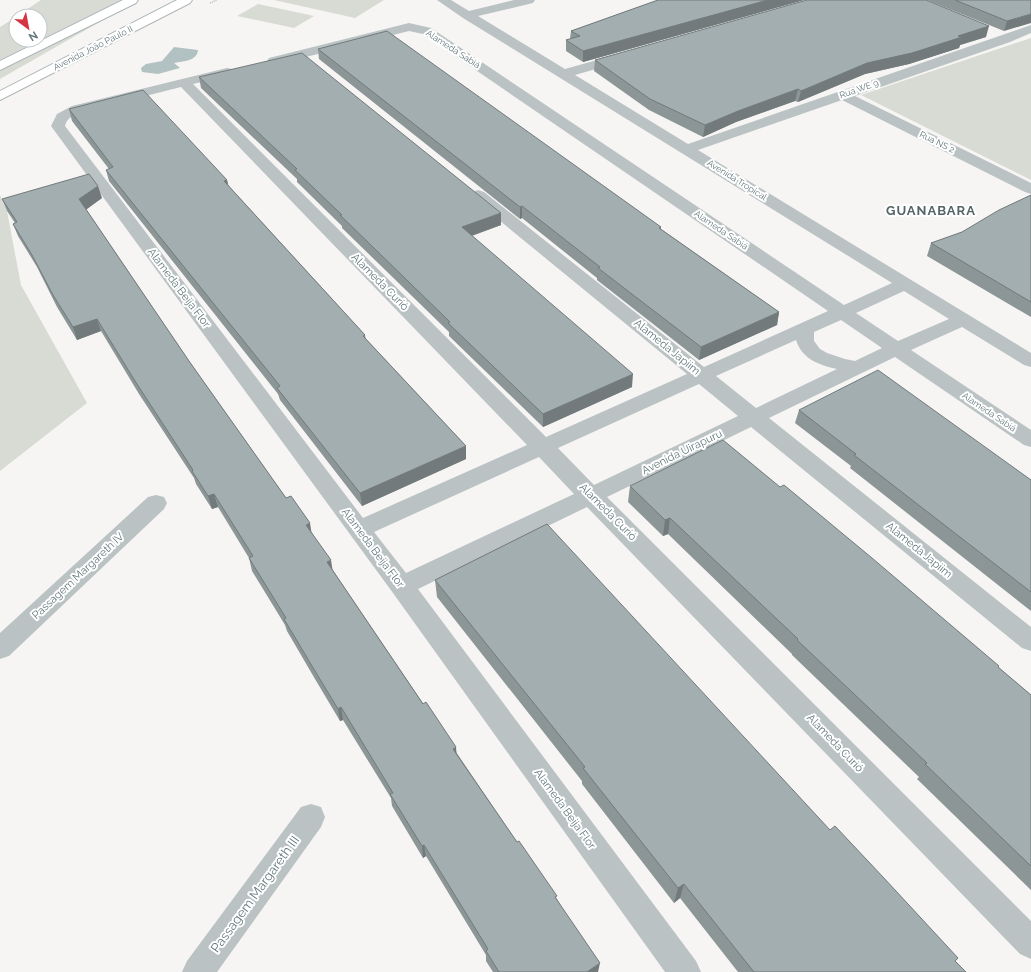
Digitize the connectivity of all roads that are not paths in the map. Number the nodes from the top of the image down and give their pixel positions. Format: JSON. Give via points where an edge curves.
{"nodes":[{"id":1,"x":132,"y":0,"type":"edge"},
{"id":2,"x":186,"y":0,"type":"edge"},
{"id":3,"x":443,"y":0,"type":"edge"},
{"id":4,"x":529,"y":0,"type":"edge"},
{"id":5,"x":467,"y":15,"type":"junction"},
{"id":6,"x":1031,"y":29,"type":"edge"},
{"id":7,"x":992,"y":33,"type":"edge"},
{"id":8,"x":1006,"y":39,"type":"junction"},
{"id":9,"x":637,"y":53,"type":"edge"},
{"id":10,"x":302,"y":54,"type":"junction"},
{"id":11,"x":265,"y":63,"type":"edge"},
{"id":12,"x":0,"y":66,"type":"edge"},
{"id":13,"x":243,"y":68,"type":"edge"},
{"id":14,"x":321,"y":69,"type":"edge"},
{"id":15,"x":564,"y":74,"type":"junction"},
{"id":16,"x":183,"y":82,"type":"junction"},
{"id":17,"x":0,"y":96,"type":"edge"},
{"id":18,"x":842,"y":96,"type":"junction"},
{"id":19,"x":687,"y":149,"type":"junction"},
{"id":20,"x":462,"y":182,"type":"edge"},
{"id":21,"x":1031,"y":189,"type":"edge"},
{"id":22,"x":905,"y":284,"type":"junction"},
{"id":23,"x":842,"y":312,"type":"junction"},
{"id":24,"x":962,"y":320,"type":"junction"},
{"id":25,"x":805,"y":329,"type":"junction"},
{"id":26,"x":896,"y":349,"type":"junction"},
{"id":27,"x":1031,"y":361,"type":"edge"},
{"id":28,"x":859,"y":368,"type":"junction"},
{"id":29,"x":702,"y":375,"type":"junction"},
{"id":30,"x":754,"y":417,"type":"junction"},
{"id":31,"x":1031,"y":440,"type":"edge"},
{"id":32,"x":542,"y":447,"type":"junction"},
{"id":33,"x":591,"y":495,"type":"junction"},
{"id":34,"x":156,"y":503,"type":"dead end"},
{"id":35,"x":359,"y":529,"type":"junction"},
{"id":36,"x":402,"y":586,"type":"junction"},
{"id":37,"x":1031,"y":641,"type":"edge"},
{"id":38,"x":0,"y":649,"type":"edge"},
{"id":39,"x":311,"y":817,"type":"dead end"},
{"id":40,"x":1031,"y":944,"type":"edge"},
{"id":41,"x":198,"y":972,"type":"edge"},
{"id":42,"x":686,"y":972,"type":"edge"}],
"edges":[{"from":1,"to":12,"type":"main road"},
{"from":2,"to":17,"type":"main road","name":"Avenida João Paulo II"},
{"from":3,"to":5,"type":"street","name":"Avenida Tropical"},
{"from":4,"to":5,"type":"street"},
{"from":5,"to":15,"type":"street","name":"Avenida Tropical"},
{"from":6,"to":8,"type":"street","name":"Rua WE 9"},
{"from":7,"to":8,"type":"street"},
{"from":8,"to":18,"type":"street","name":"Rua WE 9"},
{"from":9,"to":15,"type":"street"},
{"from":10,"to":11,"type":"street"},
{"from":10,"to":14,"type":"street"},
{"from":10,"to":23,"type":"street","name":"Alameda Sabiá","via":[[409,27],[427,31]]},
{"from":13,"to":16,"type":"street"},
{"from":15,"to":19,"type":"street","name":"Avenida Tropical"},
{"from":16,"to":32,"type":"street","name":"Alameda Curió"},
{"from":16,"to":35,"type":"street","name":"Alameda Beija Flor","via":[[77,109],[61,117],[58,126]]},
{"from":18,"to":19,"type":"street","name":"Rua WE 9"},
{"from":18,"to":21,"type":"street","name":"Rua NS 2"},
{"from":19,"to":22,"type":"street","name":"Avenida Tropical"},
{"from":20,"to":29,"type":"street","name":"Alameda Japiim"},
{"from":22,"to":23,"type":"street"},
{"from":22,"to":24,"type":"street","name":"Avenida Tropical"},
{"from":23,"to":25,"type":"street"},
{"from":23,"to":26,"type":"street","name":"Alameda Sabiá"},
{"from":24,"to":26,"type":"street","name":"Avenida Uirapuru"},
{"from":24,"to":27,"type":"street","name":"Avenida Tropical"},
{"from":25,"to":28,"type":"street","via":[[806,343],[813,352],[831,362]]},
{"from":25,"to":29,"type":"street"},
{"from":26,"to":28,"type":"street","name":"Avenida Uirapuru"},
{"from":26,"to":31,"type":"street","name":"Alameda Sabiá"},
{"from":28,"to":30,"type":"street","name":"Avenida Uirapuru"},
{"from":29,"to":30,"type":"street","name":"Alameda Japiim"},
{"from":29,"to":32,"type":"street"},
{"from":30,"to":33,"type":"street","name":"Avenida Uirapuru"},
{"from":30,"to":37,"type":"street","name":"Alameda Japiim"},
{"from":32,"to":33,"type":"street","name":"Alameda Curió"},
{"from":32,"to":35,"type":"street"},
{"from":33,"to":36,"type":"street","name":"Avenida Uirapuru"},
{"from":33,"to":40,"type":"street","name":"Alameda Curió"},
{"from":34,"to":38,"type":"street","name":"Passagem Margareth IV"},
{"from":35,"to":36,"type":"street","name":"Alameda Beija Flor"},
{"from":36,"to":42,"type":"street","name":"Alameda Beija Flor"},
{"from":39,"to":41,"type":"street","name":"Passagem Margareth III"}]}
